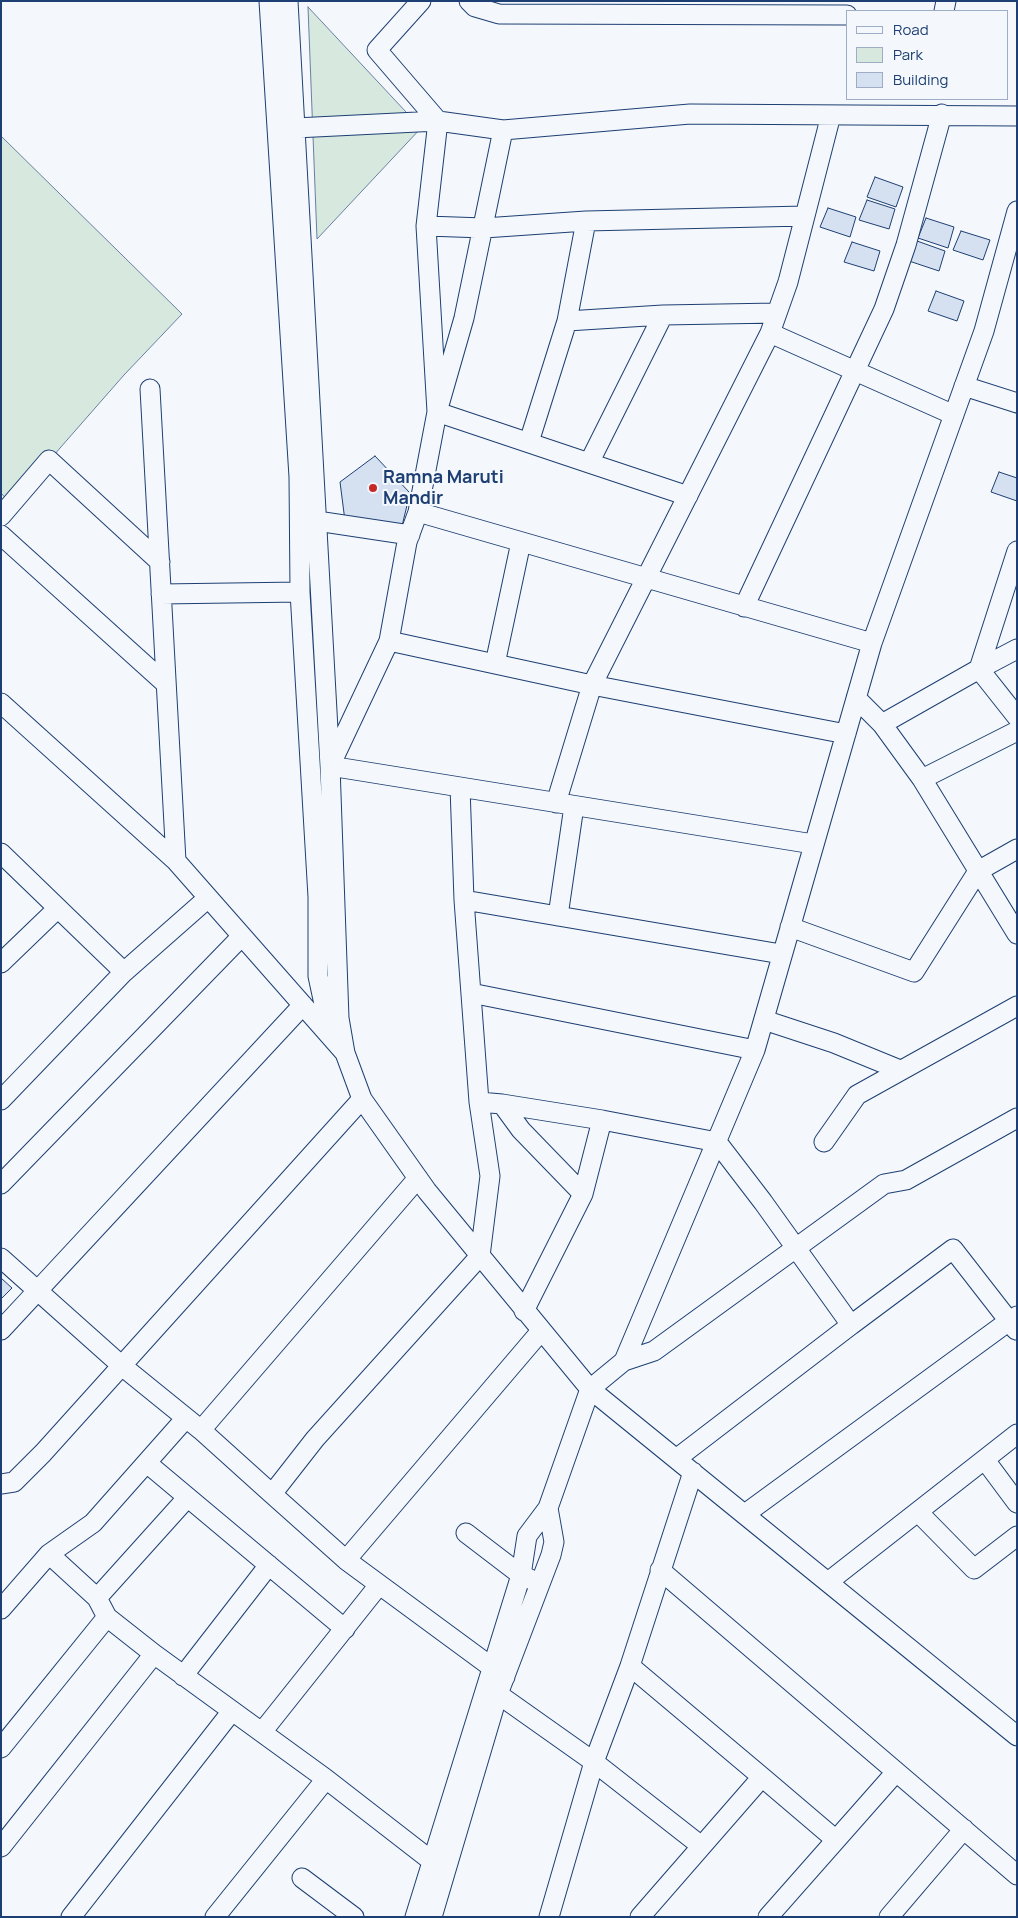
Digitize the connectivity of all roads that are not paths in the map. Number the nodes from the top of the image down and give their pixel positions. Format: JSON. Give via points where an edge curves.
{"nodes":[{"id":1,"x":269,"y":1,"type":"edge"},
{"id":2,"x":288,"y":1,"type":"edge"},
{"id":3,"x":421,"y":1,"type":"edge"},
{"id":4,"x":469,"y":1,"type":"edge"},
{"id":5,"x":846,"y":15,"type":"edge"},
{"id":6,"x":934,"y":109,"type":"edge"},
{"id":7,"x":831,"y":115,"type":"junction"},
{"id":8,"x":1017,"y":116,"type":"edge"},
{"id":9,"x":438,"y":121,"type":"junction"},
{"id":10,"x":295,"y":128,"type":"junction"},
{"id":11,"x":503,"y":130,"type":"junction"},
{"id":12,"x":1017,"y":211,"type":"edge"},
{"id":13,"x":805,"y":216,"type":"junction"},
{"id":14,"x":586,"y":221,"type":"junction"},
{"id":15,"x":426,"y":226,"type":"junction"},
{"id":16,"x":484,"y":228,"type":"junction"},
{"id":17,"x":777,"y":313,"type":"junction"},
{"id":18,"x":662,"y":315,"type":"junction"},
{"id":19,"x":567,"y":321,"type":"junction"},
{"id":20,"x":770,"y":333,"type":"junction"},
{"id":21,"x":854,"y":373,"type":"junction"},
{"id":22,"x":964,"y":386,"type":"junction"},
{"id":23,"x":150,"y":389,"type":"dead end"},
{"id":24,"x":1017,"y":403,"type":"edge"},
{"id":25,"x":437,"y":412,"type":"junction"},
{"id":26,"x":954,"y":415,"type":"junction"},
{"id":27,"x":528,"y":442,"type":"junction"},
{"id":28,"x":589,"y":463,"type":"junction"},
{"id":29,"x":688,"y":496,"type":"junction"},
{"id":30,"x":418,"y":512,"type":"junction"},
{"id":31,"x":1,"y":516,"type":"edge"},
{"id":32,"x":317,"y":521,"type":"junction"},
{"id":33,"x":1,"y":535,"type":"edge"},
{"id":34,"x":410,"y":535,"type":"junction"},
{"id":35,"x":522,"y":542,"type":"junction"},
{"id":36,"x":1017,"y":551,"type":"edge"},
{"id":37,"x":160,"y":562,"type":"junction"},
{"id":38,"x":647,"y":579,"type":"junction"},
{"id":39,"x":300,"y":592,"type":"junction"},
{"id":40,"x":161,"y":594,"type":"junction"},
{"id":41,"x":744,"y":607,"type":"junction"},
{"id":42,"x":389,"y":641,"type":"junction"},
{"id":43,"x":872,"y":643,"type":"junction"},
{"id":44,"x":1017,"y":650,"type":"edge"},
{"id":45,"x":495,"y":664,"type":"junction"},
{"id":46,"x":979,"y":669,"type":"junction"},
{"id":47,"x":166,"y":684,"type":"junction"},
{"id":48,"x":592,"y":685,"type":"junction"},
{"id":49,"x":856,"y":698,"type":"junction"},
{"id":50,"x":1,"y":703,"type":"edge"},
{"id":51,"x":1017,"y":716,"type":"edge"},
{"id":52,"x":882,"y":724,"type":"junction"},
{"id":53,"x":1017,"y":731,"type":"edge"},
{"id":54,"x":846,"y":734,"type":"junction"},
{"id":55,"x":330,"y":766,"type":"junction"},
{"id":56,"x":922,"y":780,"type":"junction"},
{"id":57,"x":460,"y":787,"type":"junction"},
{"id":58,"x":565,"y":804,"type":"junction"},
{"id":59,"x":813,"y":844,"type":"junction"},
{"id":60,"x":1017,"y":849,"type":"edge"},
{"id":61,"x":1,"y":853,"type":"edge"},
{"id":62,"x":176,"y":861,"type":"junction"},
{"id":63,"x":978,"y":871,"type":"junction"},
{"id":64,"x":208,"y":898,"type":"junction"},
{"id":65,"x":464,"y":900,"type":"junction"},
{"id":66,"x":58,"y":908,"type":"junction"},
{"id":67,"x":558,"y":916,"type":"junction"},
{"id":68,"x":790,"y":927,"type":"junction"},
{"id":69,"x":1017,"y":934,"type":"edge"},
{"id":70,"x":242,"y":936,"type":"junction"},
{"id":71,"x":781,"y":954,"type":"junction"},
{"id":72,"x":1,"y":963,"type":"edge"},
{"id":73,"x":124,"y":972,"type":"junction"},
{"id":74,"x":471,"y":993,"type":"junction"},
{"id":75,"x":303,"y":1005,"type":"junction"},
{"id":76,"x":1017,"y":1006,"type":"edge"},
{"id":77,"x":339,"y":1018,"type":"junction"},
{"id":78,"x":764,"y":1020,"type":"junction"},
{"id":79,"x":755,"y":1050,"type":"junction"},
{"id":80,"x":345,"y":1053,"type":"junction"},
{"id":81,"x":900,"y":1070,"type":"junction"},
{"id":82,"x":1,"y":1100,"type":"edge"},
{"id":83,"x":362,"y":1100,"type":"junction"},
{"id":84,"x":480,"y":1102,"type":"junction"},
{"id":85,"x":502,"y":1104,"type":"junction"},
{"id":86,"x":1017,"y":1118,"type":"edge"},
{"id":87,"x":602,"y":1120,"type":"junction"},
{"id":88,"x":717,"y":1142,"type":"junction"},
{"id":89,"x":824,"y":1142,"type":"dead end"},
{"id":90,"x":418,"y":1178,"type":"junction"},
{"id":91,"x":1,"y":1184,"type":"edge"},
{"id":92,"x":583,"y":1194,"type":"junction"},
{"id":93,"x":796,"y":1247,"type":"junction"},
{"id":94,"x":480,"y":1256,"type":"junction"},
{"id":95,"x":1,"y":1258,"type":"edge"},
{"id":96,"x":37,"y":1292,"type":"junction"},
{"id":97,"x":524,"y":1311,"type":"junction"},
{"id":98,"x":1014,"y":1323,"type":"edge"},
{"id":99,"x":851,"y":1325,"type":"junction"},
{"id":100,"x":1,"y":1330,"type":"edge"},
{"id":101,"x":541,"y":1331,"type":"junction"},
{"id":102,"x":624,"y":1361,"type":"junction"},
{"id":103,"x":122,"y":1366,"type":"junction"},
{"id":104,"x":590,"y":1389,"type":"junction"},
{"id":105,"x":186,"y":1418,"type":"junction"},
{"id":106,"x":200,"y":1430,"type":"junction"},
{"id":107,"x":1017,"y":1434,"type":"edge"},
{"id":108,"x":676,"y":1459,"type":"junction"},
{"id":109,"x":985,"y":1460,"type":"junction"},
{"id":110,"x":148,"y":1464,"type":"junction"},
{"id":111,"x":693,"y":1472,"type":"junction"},
{"id":112,"x":1,"y":1484,"type":"edge"},
{"id":113,"x":272,"y":1494,"type":"junction"},
{"id":114,"x":187,"y":1498,"type":"junction"},
{"id":115,"x":1017,"y":1503,"type":"edge"},
{"id":116,"x":548,"y":1508,"type":"junction"},
{"id":117,"x":918,"y":1512,"type":"junction"},
{"id":118,"x":745,"y":1514,"type":"junction"},
{"id":119,"x":466,"y":1534,"type":"dead end"},
{"id":120,"x":1017,"y":1536,"type":"edge"},
{"id":121,"x":49,"y":1554,"type":"junction"},
{"id":122,"x":346,"y":1560,"type":"junction"},
{"id":123,"x":269,"y":1565,"type":"junction"},
{"id":124,"x":660,"y":1570,"type":"junction"},
{"id":125,"x":521,"y":1575,"type":"junction"},
{"id":126,"x":828,"y":1582,"type":"junction"},
{"id":127,"x":540,"y":1584,"type":"junction"},
{"id":128,"x":379,"y":1585,"type":"junction"},
{"id":129,"x":97,"y":1598,"type":"junction"},
{"id":130,"x":1,"y":1609,"type":"edge"},
{"id":131,"x":107,"y":1617,"type":"junction"},
{"id":132,"x":345,"y":1629,"type":"junction"},
{"id":133,"x":154,"y":1654,"type":"junction"},
{"id":134,"x":630,"y":1666,"type":"junction"},
{"id":135,"x":183,"y":1676,"type":"junction"},
{"id":136,"x":496,"y":1682,"type":"junction"},
{"id":137,"x":232,"y":1710,"type":"junction"},
{"id":138,"x":1009,"y":1719,"type":"edge"},
{"id":139,"x":262,"y":1732,"type":"junction"},
{"id":140,"x":1017,"y":1736,"type":"edge"},
{"id":141,"x":1,"y":1748,"type":"edge"},
{"id":142,"x":594,"y":1762,"type":"junction"},
{"id":143,"x":896,"y":1772,"type":"junction"},
{"id":144,"x":762,"y":1777,"type":"junction"},
{"id":145,"x":326,"y":1779,"type":"junction"},
{"id":146,"x":964,"y":1829,"type":"junction"},
{"id":147,"x":836,"y":1840,"type":"junction"},
{"id":148,"x":700,"y":1846,"type":"junction"},
{"id":149,"x":1,"y":1847,"type":"edge"},
{"id":150,"x":433,"y":1862,"type":"junction"},
{"id":151,"x":1017,"y":1875,"type":"edge"},
{"id":152,"x":302,"y":1878,"type":"dead end"},
{"id":153,"x":71,"y":1917,"type":"edge"},
{"id":154,"x":215,"y":1917,"type":"edge"},
{"id":155,"x":354,"y":1917,"type":"edge"},
{"id":156,"x":415,"y":1917,"type":"edge"},
{"id":157,"x":432,"y":1917,"type":"edge"},
{"id":158,"x":548,"y":1917,"type":"edge"},
{"id":159,"x":640,"y":1917,"type":"edge"},
{"id":160,"x":768,"y":1917,"type":"edge"},
{"id":161,"x":888,"y":1917,"type":"edge"}],
"edges":[{"from":1,"to":39,"type":"street","via":[[299,477]]},
{"from":2,"to":10,"type":"street"},
{"from":3,"to":9,"type":"street","via":[[377,50]]},
{"from":4,"to":5,"type":"street","via":[[475,7],[499,14]]},
{"from":6,"to":7,"type":"street"},
{"from":6,"to":8,"type":"street"},
{"from":6,"to":21,"type":"street","via":[[906,245],[884,309]]},
{"from":7,"to":11,"type":"street","via":[[690,114]]},
{"from":7,"to":13,"type":"street"},
{"from":9,"to":10,"type":"street"},
{"from":9,"to":11,"type":"street"},
{"from":9,"to":15,"type":"street"},
{"from":10,"to":32,"type":"street"},
{"from":11,"to":16,"type":"street"},
{"from":12,"to":22,"type":"street","via":[[984,332]]},
{"from":13,"to":14,"type":"street"},
{"from":13,"to":17,"type":"street"},
{"from":14,"to":16,"type":"street"},
{"from":14,"to":19,"type":"street"},
{"from":15,"to":16,"type":"street"},
{"from":15,"to":25,"type":"street"},
{"from":16,"to":25,"type":"street","via":[[464,318]]},
{"from":17,"to":18,"type":"street"},
{"from":17,"to":20,"type":"street"},
{"from":18,"to":19,"type":"street"},
{"from":18,"to":28,"type":"street"},
{"from":19,"to":27,"type":"street"},
{"from":20,"to":21,"type":"street"},
{"from":20,"to":29,"type":"street"},
{"from":21,"to":26,"type":"street"},
{"from":21,"to":41,"type":"street"},
{"from":22,"to":24,"type":"street"},
{"from":22,"to":26,"type":"street"},
{"from":23,"to":37,"type":"street"},
{"from":25,"to":27,"type":"street"},
{"from":25,"to":30,"type":"street"},
{"from":26,"to":43,"type":"street"},
{"from":27,"to":28,"type":"street"},
{"from":28,"to":29,"type":"street"},
{"from":29,"to":38,"type":"street"},
{"from":30,"to":34,"type":"street"},
{"from":30,"to":35,"type":"street"},
{"from":31,"to":37,"type":"street","via":[[49,460]]},
{"from":32,"to":34,"type":"street"},
{"from":32,"to":55,"type":"street"},
{"from":33,"to":47,"type":"street"},
{"from":34,"to":42,"type":"street"},
{"from":35,"to":38,"type":"street"},
{"from":35,"to":45,"type":"street"},
{"from":36,"to":46,"type":"street"},
{"from":37,"to":40,"type":"street"},
{"from":38,"to":41,"type":"street"},
{"from":38,"to":48,"type":"street"},
{"from":39,"to":40,"type":"street"},
{"from":39,"to":77,"type":"street","via":[[318,897],[318,976],[324,1004]]},
{"from":40,"to":47,"type":"street"},
{"from":41,"to":43,"type":"street"},
{"from":42,"to":45,"type":"street"},
{"from":42,"to":55,"type":"street"},
{"from":43,"to":49,"type":"street"},
{"from":44,"to":46,"type":"street"},
{"from":45,"to":48,"type":"street"},
{"from":46,"to":51,"type":"street"},
{"from":46,"to":52,"type":"street"},
{"from":47,"to":62,"type":"street"},
{"from":48,"to":54,"type":"street"},
{"from":48,"to":58,"type":"street"},
{"from":49,"to":52,"type":"street"},
{"from":49,"to":54,"type":"street"},
{"from":50,"to":62,"type":"street"},
{"from":52,"to":56,"type":"street"},
{"from":53,"to":56,"type":"street"},
{"from":54,"to":59,"type":"street"},
{"from":55,"to":57,"type":"street"},
{"from":55,"to":77,"type":"street"},
{"from":56,"to":63,"type":"street"},
{"from":57,"to":58,"type":"street"},
{"from":57,"to":65,"type":"street"},
{"from":58,"to":59,"type":"street"},
{"from":58,"to":67,"type":"street"},
{"from":59,"to":68,"type":"street"},
{"from":60,"to":63,"type":"street"},
{"from":61,"to":66,"type":"street"},
{"from":62,"to":64,"type":"street"},
{"from":63,"to":68,"type":"street","via":[[914,972]]},
{"from":63,"to":69,"type":"street"},
{"from":64,"to":70,"type":"street"},
{"from":64,"to":73,"type":"street"},
{"from":65,"to":67,"type":"street"},
{"from":65,"to":74,"type":"street"},
{"from":66,"to":72,"type":"street"},
{"from":66,"to":73,"type":"street"},
{"from":67,"to":71,"type":"street"},
{"from":68,"to":71,"type":"street"},
{"from":70,"to":75,"type":"street"},
{"from":70,"to":91,"type":"street"},
{"from":71,"to":78,"type":"street"},
{"from":73,"to":82,"type":"street"},
{"from":74,"to":79,"type":"street"},
{"from":74,"to":84,"type":"street"},
{"from":75,"to":80,"type":"street"},
{"from":75,"to":96,"type":"street"},
{"from":76,"to":81,"type":"street"},
{"from":77,"to":80,"type":"street"},
{"from":78,"to":79,"type":"street"},
{"from":78,"to":81,"type":"street","via":[[834,1043]]},
{"from":79,"to":88,"type":"street"},
{"from":80,"to":83,"type":"street"},
{"from":81,"to":89,"type":"street","via":[[858,1095]]},
{"from":83,"to":90,"type":"street"},
{"from":83,"to":103,"type":"street"},
{"from":84,"to":85,"type":"street"},
{"from":84,"to":94,"type":"street","via":[[490,1176]]},
{"from":85,"to":87,"type":"street"},
{"from":85,"to":92,"type":"street","via":[[521,1130]]},
{"from":86,"to":93,"type":"street","via":[[906,1180],[884,1184]]},
{"from":87,"to":88,"type":"street"},
{"from":87,"to":92,"type":"street"},
{"from":88,"to":93,"type":"street"},
{"from":88,"to":102,"type":"street"},
{"from":90,"to":94,"type":"street"},
{"from":90,"to":106,"type":"street"},
{"from":92,"to":97,"type":"street"},
{"from":93,"to":99,"type":"street"},
{"from":93,"to":102,"type":"street","via":[[654,1351]]},
{"from":94,"to":97,"type":"street"},
{"from":94,"to":113,"type":"street","via":[[315,1439]]},
{"from":95,"to":96,"type":"street"},
{"from":96,"to":100,"type":"street"},
{"from":96,"to":103,"type":"street"},
{"from":97,"to":101,"type":"street"},
{"from":98,"to":99,"type":"street","via":[[953,1249]]},
{"from":98,"to":118,"type":"street"},
{"from":99,"to":108,"type":"street"},
{"from":101,"to":104,"type":"street"},
{"from":101,"to":122,"type":"street"},
{"from":102,"to":104,"type":"street"},
{"from":103,"to":105,"type":"street"},
{"from":103,"to":112,"type":"street","via":[[14,1482]]},
{"from":104,"to":108,"type":"street"},
{"from":104,"to":116,"type":"street"},
{"from":105,"to":106,"type":"street"},
{"from":105,"to":110,"type":"street"},
{"from":106,"to":113,"type":"street"},
{"from":107,"to":109,"type":"street"},
{"from":108,"to":111,"type":"street"},
{"from":109,"to":115,"type":"street"},
{"from":109,"to":117,"type":"street"},
{"from":110,"to":114,"type":"street"},
{"from":110,"to":121,"type":"street","via":[[93,1523]]},
{"from":111,"to":118,"type":"street"},
{"from":111,"to":124,"type":"street"},
{"from":113,"to":122,"type":"street"},
{"from":114,"to":123,"type":"street"},
{"from":114,"to":129,"type":"street"},
{"from":116,"to":125,"type":"street","via":[[527,1536]]},
{"from":116,"to":127,"type":"street","via":[[554,1542]]},
{"from":117,"to":120,"type":"street","via":[[974,1569]]},
{"from":117,"to":126,"type":"street"},
{"from":118,"to":126,"type":"street"},
{"from":119,"to":125,"type":"street"},
{"from":121,"to":129,"type":"street"},
{"from":121,"to":130,"type":"street"},
{"from":122,"to":128,"type":"street"},
{"from":123,"to":132,"type":"street"},
{"from":123,"to":135,"type":"street"},
{"from":124,"to":134,"type":"street"},
{"from":124,"to":143,"type":"street"},
{"from":125,"to":127,"type":"street"},
{"from":125,"to":136,"type":"street"},
{"from":126,"to":138,"type":"street"},
{"from":127,"to":136,"type":"street"},
{"from":128,"to":132,"type":"street"},
{"from":128,"to":136,"type":"street"},
{"from":129,"to":131,"type":"street"},
{"from":131,"to":133,"type":"street"},
{"from":131,"to":141,"type":"street"},
{"from":132,"to":139,"type":"street"},
{"from":133,"to":135,"type":"street"},
{"from":133,"to":149,"type":"street"},
{"from":134,"to":142,"type":"street"},
{"from":134,"to":144,"type":"street"},
{"from":135,"to":137,"type":"street"},
{"from":136,"to":142,"type":"street"},
{"from":136,"to":150,"type":"street"},
{"from":136,"to":157,"type":"street"},
{"from":137,"to":139,"type":"street"},
{"from":137,"to":153,"type":"street"},
{"from":138,"to":140,"type":"street"},
{"from":139,"to":145,"type":"street"},
{"from":142,"to":148,"type":"street"},
{"from":142,"to":158,"type":"street"},
{"from":143,"to":146,"type":"street"},
{"from":143,"to":147,"type":"street"},
{"from":144,"to":147,"type":"street"},
{"from":144,"to":148,"type":"street"},
{"from":145,"to":150,"type":"street"},
{"from":145,"to":154,"type":"street"},
{"from":146,"to":151,"type":"street"},
{"from":146,"to":161,"type":"street"},
{"from":147,"to":160,"type":"street"},
{"from":148,"to":159,"type":"street"},
{"from":150,"to":156,"type":"street"},
{"from":152,"to":155,"type":"street"}]}
